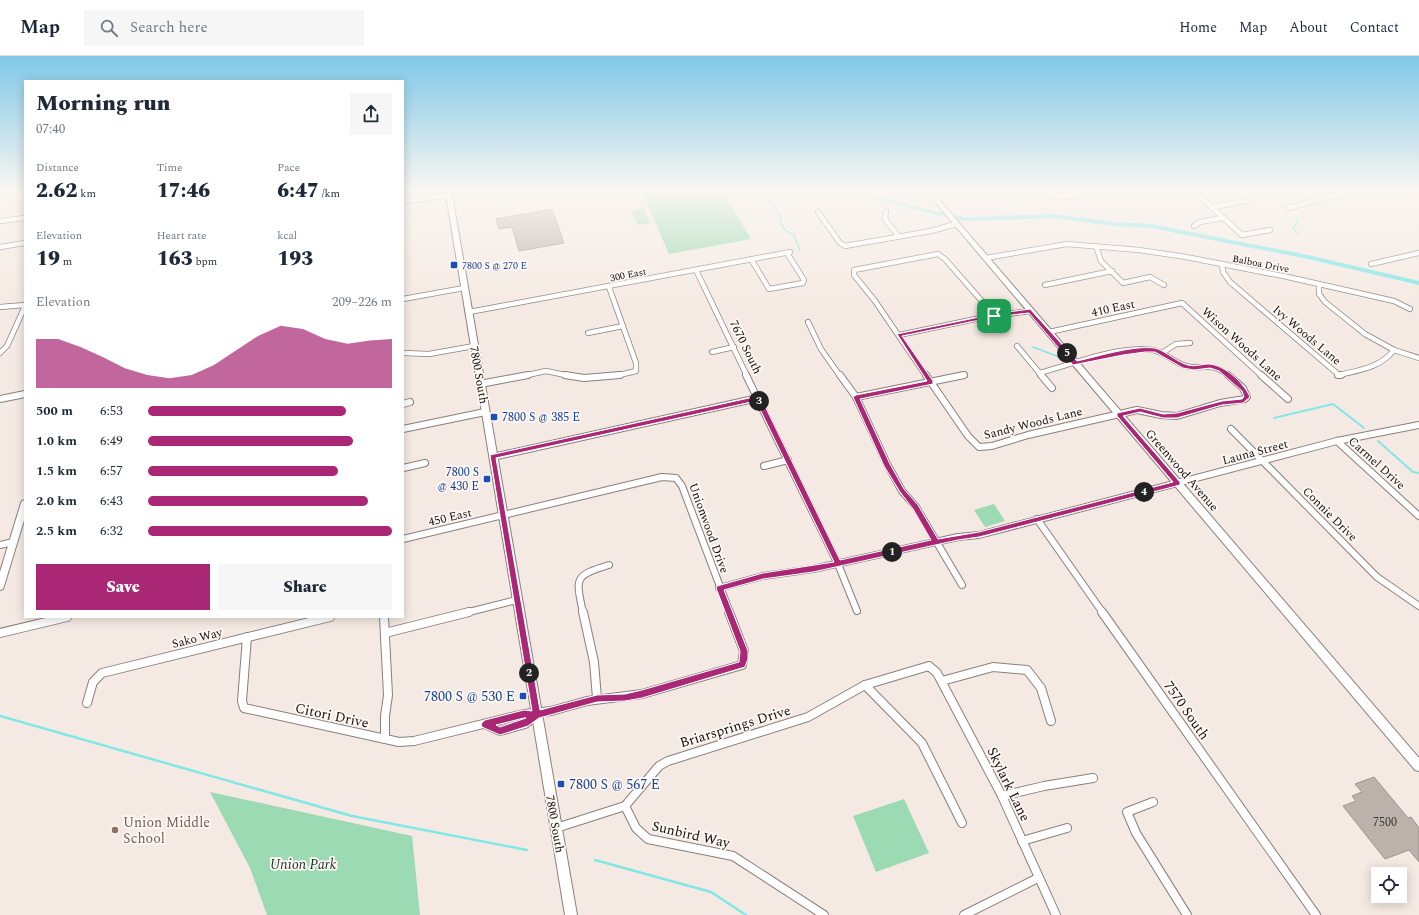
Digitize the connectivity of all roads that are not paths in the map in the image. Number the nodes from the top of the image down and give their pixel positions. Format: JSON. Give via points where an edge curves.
{"nodes":[{"id":1,"x":454,"y":229,"type":"edge"},
{"id":2,"x":831,"y":229,"type":"edge"},
{"id":3,"x":893,"y":229,"type":"edge"},
{"id":4,"x":929,"y":229,"type":"edge"},
{"id":5,"x":961,"y":229,"type":"edge"},
{"id":6,"x":1235,"y":229,"type":"edge"},
{"id":7,"x":1270,"y":230,"type":"dead end"},
{"id":8,"x":899,"y":237,"type":"junction"},
{"id":9,"x":24,"y":243,"type":"edge"},
{"id":10,"x":1096,"y":246,"type":"junction"},
{"id":11,"x":0,"y":247,"type":"edge"},
{"id":12,"x":1419,"y":253,"type":"edge"},
{"id":13,"x":986,"y":258,"type":"junction"},
{"id":14,"x":751,"y":259,"type":"junction"},
{"id":15,"x":1222,"y":264,"type":"junction"},
{"id":16,"x":1371,"y":264,"type":"dead end"},
{"id":17,"x":696,"y":270,"type":"junction"},
{"id":18,"x":1112,"y":271,"type":"junction"},
{"id":19,"x":1319,"y":284,"type":"junction"},
{"id":20,"x":1045,"y":285,"type":"dead end"},
{"id":21,"x":1164,"y":285,"type":"dead end"},
{"id":22,"x":609,"y":287,"type":"junction"},
{"id":23,"x":464,"y":288,"type":"junction"},
{"id":24,"x":404,"y":299,"type":"edge"},
{"id":25,"x":1182,"y":303,"type":"joint"},
{"id":26,"x":24,"y":306,"type":"edge"},
{"id":27,"x":0,"y":307,"type":"edge"},
{"id":28,"x":24,"y":308,"type":"edge"},
{"id":29,"x":1410,"y":309,"type":"dead end"},
{"id":30,"x":1030,"y":311,"type":"junction"},
{"id":31,"x":468,"y":312,"type":"junction"},
{"id":32,"x":994,"y":316,"type":"junction"},
{"id":33,"x":808,"y":322,"type":"dead end"},
{"id":34,"x":623,"y":326,"type":"junction"},
{"id":35,"x":1049,"y":332,"type":"junction"},
{"id":36,"x":588,"y":333,"type":"dead end"},
{"id":37,"x":899,"y":335,"type":"junction"},
{"id":38,"x":1190,"y":343,"type":"dead end"},
{"id":39,"x":474,"y":346,"type":"junction"},
{"id":40,"x":1017,"y":346,"type":"dead end"},
{"id":41,"x":734,"y":348,"type":"junction"},
{"id":42,"x":1394,"y":350,"type":"junction"},
{"id":43,"x":712,"y":352,"type":"dead end"},
{"id":44,"x":1162,"y":352,"type":"junction"},
{"id":45,"x":0,"y":353,"type":"edge"},
{"id":46,"x":404,"y":353,"type":"edge"},
{"id":47,"x":1419,"y":358,"type":"edge"},
{"id":48,"x":1075,"y":364,"type":"junction"},
{"id":49,"x":1040,"y":373,"type":"junction"},
{"id":50,"x":964,"y":375,"type":"dead end"},
{"id":51,"x":931,"y":383,"type":"junction"},
{"id":52,"x":480,"y":384,"type":"junction"},
{"id":53,"x":1052,"y":388,"type":"dead end"},
{"id":54,"x":24,"y":394,"type":"edge"},
{"id":55,"x":856,"y":397,"type":"junction"},
{"id":56,"x":758,"y":398,"type":"junction"},
{"id":57,"x":0,"y":399,"type":"edge"},
{"id":58,"x":1288,"y":399,"type":"dead end"},
{"id":59,"x":410,"y":402,"type":"dead end"},
{"id":60,"x":404,"y":404,"type":"edge"},
{"id":61,"x":485,"y":412,"type":"junction"},
{"id":62,"x":1119,"y":414,"type":"junction"},
{"id":63,"x":1419,"y":425,"type":"edge"},
{"id":64,"x":404,"y":429,"type":"edge"},
{"id":65,"x":1231,"y":429,"type":"dead end"},
{"id":66,"x":1337,"y":441,"type":"junction"},
{"id":67,"x":493,"y":456,"type":"junction"},
{"id":68,"x":788,"y":460,"type":"junction"},
{"id":69,"x":1263,"y":461,"type":"junction"},
{"id":70,"x":425,"y":464,"type":"dead end"},
{"id":71,"x":764,"y":466,"type":"dead end"},
{"id":72,"x":404,"y":468,"type":"edge"},
{"id":73,"x":1178,"y":484,"type":"junction"},
{"id":74,"x":23,"y":512,"type":"edge"},
{"id":75,"x":503,"y":516,"type":"junction"},
{"id":76,"x":1419,"y":516,"type":"edge"},
{"id":77,"x":1038,"y":519,"type":"junction"},
{"id":78,"x":404,"y":539,"type":"edge"},
{"id":79,"x":13,"y":542,"type":"junction"},
{"id":80,"x":936,"y":542,"type":"junction"},
{"id":81,"x":0,"y":545,"type":"edge"},
{"id":82,"x":838,"y":564,"type":"junction"},
{"id":83,"x":609,"y":565,"type":"dead end"},
{"id":84,"x":0,"y":584,"type":"edge"},
{"id":85,"x":962,"y":585,"type":"dead end"},
{"id":86,"x":719,"y":588,"type":"junction"},
{"id":87,"x":516,"y":600,"type":"junction"},
{"id":88,"x":1419,"y":606,"type":"edge"},
{"id":89,"x":857,"y":611,"type":"dead end"},
{"id":90,"x":63,"y":618,"type":"edge"},
{"id":91,"x":326,"y":618,"type":"edge"},
{"id":92,"x":384,"y":618,"type":"edge"},
{"id":93,"x":0,"y":632,"type":"edge"},
{"id":94,"x":385,"y":633,"type":"junction"},
{"id":95,"x":247,"y":638,"type":"junction"},
{"id":96,"x":742,"y":665,"type":"joint"},
{"id":97,"x":933,"y":668,"type":"joint"},
{"id":98,"x":942,"y":681,"type":"junction"},
{"id":99,"x":865,"y":685,"type":"junction"},
{"id":100,"x":597,"y":698,"type":"junction"},
{"id":101,"x":87,"y":703,"type":"dead end"},
{"id":102,"x":537,"y":715,"type":"junction"},
{"id":103,"x":1052,"y":721,"type":"dead end"},
{"id":104,"x":385,"y":739,"type":"junction"},
{"id":105,"x":1419,"y":766,"type":"edge"},
{"id":106,"x":1093,"y":778,"type":"dead end"},
{"id":107,"x":1002,"y":796,"type":"junction"},
{"id":108,"x":1153,"y":802,"type":"dead end"},
{"id":109,"x":625,"y":806,"type":"junction"},
{"id":110,"x":962,"y":823,"type":"dead end"},
{"id":111,"x":556,"y":828,"type":"junction"},
{"id":112,"x":1066,"y":828,"type":"dead end"},
{"id":113,"x":1022,"y":841,"type":"junction"},
{"id":114,"x":1038,"y":878,"type":"junction"},
{"id":115,"x":571,"y":915,"type":"edge"},
{"id":116,"x":824,"y":915,"type":"edge"},
{"id":117,"x":964,"y":915,"type":"edge"},
{"id":118,"x":1056,"y":915,"type":"edge"},
{"id":119,"x":1187,"y":915,"type":"edge"},
{"id":120,"x":1316,"y":915,"type":"edge"}],
"edges":[{"from":1,"to":23,"type":"main road","name":"7800 South"},
{"from":2,"to":8,"type":"street","via":[[843,246]]},
{"from":3,"to":8,"type":"street"},
{"from":4,"to":8,"type":"street"},
{"from":5,"to":13,"type":"street","name":"Greenwood Avenue"},
{"from":6,"to":7,"type":"street","via":[[1242,235]]},
{"from":9,"to":11,"type":"street"},
{"from":10,"to":13,"type":"street","name":"Balboa Drive","via":[[1055,245]]},
{"from":10,"to":15,"type":"street","name":"Balboa Drive","via":[[1162,253]]},
{"from":10,"to":18,"type":"street","via":[[1099,258]]},
{"from":12,"to":16,"type":"street"},
{"from":13,"to":30,"type":"street","name":"Greenwood Avenue"},
{"from":14,"to":14,"type":"street","name":"300 East","via":[[789,252],[804,280],[803,283],[769,288]]},
{"from":14,"to":17,"type":"street","name":"300 East"},
{"from":15,"to":19,"type":"street","name":"Balboa Drive"},
{"from":15,"to":42,"type":"street","name":"Ivy Woods Lane","via":[[1223,272],[1230,282],[1339,375],[1382,364]]},
{"from":17,"to":22,"type":"street","name":"300 East"},
{"from":17,"to":41,"type":"street","name":"7670 South"},
{"from":18,"to":20,"type":"street"},
{"from":18,"to":21,"type":"street","via":[[1123,283],[1150,277]]},
{"from":19,"to":29,"type":"street","name":"Balboa Drive","via":[[1394,301]]},
{"from":19,"to":42,"type":"street","via":[[1319,294],[1325,302],[1365,334]]},
{"from":22,"to":31,"type":"street","name":"300 East"},
{"from":22,"to":34,"type":"street"},
{"from":23,"to":24,"type":"street"},
{"from":23,"to":31,"type":"main road","name":"7800 South"},
{"from":25,"to":35,"type":"street","name":"410 East"},
{"from":25,"to":58,"type":"street","name":"Wison Woods Lane"},
{"from":26,"to":27,"type":"street"},
{"from":28,"to":45,"type":"street","via":[[7,346]]},
{"from":30,"to":32,"type":"street"},
{"from":30,"to":35,"type":"street","name":"Greenwood Avenue"},
{"from":31,"to":39,"type":"main road","name":"7800 South"},
{"from":32,"to":37,"type":"street"},
{"from":32,"to":37,"type":"street","name":"Sandy Woods Lane","via":[[938,254],[854,270],[854,275]]},
{"from":33,"to":55,"type":"street","via":[[821,349]]},
{"from":34,"to":36,"type":"street"},
{"from":34,"to":52,"type":"street","via":[[636,363],[636,371],[608,377],[584,378],[546,371]]},
{"from":35,"to":48,"type":"street","name":"Greenwood Avenue"},
{"from":37,"to":51,"type":"street","name":"Sandy Woods Lane"},
{"from":38,"to":44,"type":"street","via":[[1176,344]]},
{"from":39,"to":46,"type":"street","via":[[429,354]]},
{"from":39,"to":52,"type":"main road","name":"7800 South"},
{"from":40,"to":49,"type":"street"},
{"from":41,"to":43,"type":"street"},
{"from":41,"to":56,"type":"street","name":"7670 South"},
{"from":42,"to":47,"type":"street"},
{"from":44,"to":48,"type":"street","via":[[1145,350]]},
{"from":44,"to":62,"type":"street","via":[[1185,366],[1210,366],[1221,370],[1244,390],[1247,397],[1243,401],[1222,403],[1177,416],[1163,416],[1140,410]]},
{"from":48,"to":49,"type":"street"},
{"from":48,"to":62,"type":"street","name":"Greenwood Avenue"},
{"from":49,"to":53,"type":"street"},
{"from":50,"to":51,"type":"street"},
{"from":51,"to":55,"type":"street"},
{"from":51,"to":62,"type":"street","name":"Sandy Woods Lane","via":[[968,436],[979,447]]},
{"from":52,"to":61,"type":"main road","name":"7800 South"},
{"from":54,"to":57,"type":"street"},
{"from":55,"to":80,"type":"street","via":[[887,464]]},
{"from":56,"to":67,"type":"street"},
{"from":56,"to":68,"type":"street","name":"7670 South"},
{"from":59,"to":60,"type":"street"},
{"from":61,"to":64,"type":"street"},
{"from":61,"to":67,"type":"main road","name":"7800 South"},
{"from":62,"to":73,"type":"street","name":"Greenwood Avenue"},
{"from":63,"to":66,"type":"street","name":"Launa Street"},
{"from":65,"to":69,"type":"street","name":"Connie Drive"},
{"from":66,"to":69,"type":"street","name":"Launa Street"},
{"from":66,"to":76,"type":"street","name":"Carmel Drive"},
{"from":67,"to":75,"type":"main road","name":"7800 South"},
{"from":68,"to":71,"type":"street"},
{"from":68,"to":82,"type":"street","name":"7670 South"},
{"from":69,"to":73,"type":"street","name":"Launa Street"},
{"from":69,"to":88,"type":"street","name":"Connie Drive","via":[[1377,576]]},
{"from":70,"to":72,"type":"street"},
{"from":73,"to":77,"type":"street","name":"Launa Street"},
{"from":73,"to":105,"type":"street","name":"Greenwood Avenue"},
{"from":74,"to":79,"type":"street"},
{"from":75,"to":78,"type":"street","name":"450 East"},
{"from":75,"to":86,"type":"street","name":"Unionwood Drive","via":[[662,477],[676,478],[682,486]]},
{"from":75,"to":87,"type":"main road","name":"7800 South"},
{"from":77,"to":80,"type":"street","name":"Launa Street","via":[[979,535]]},
{"from":77,"to":120,"type":"street","name":"7570 South"},
{"from":79,"to":81,"type":"street"},
{"from":79,"to":84,"type":"street"},
{"from":80,"to":82,"type":"street","name":"Launa Street"},
{"from":80,"to":85,"type":"street"},
{"from":82,"to":86,"type":"street","name":"Launa Street","via":[[763,576]]},
{"from":82,"to":89,"type":"street","name":"7670 South"},
{"from":83,"to":100,"type":"street","via":[[583,575],[578,579],[577,585],[594,662]]},
{"from":86,"to":96,"type":"street","name":"Unionwood Drive","via":[[744,651]]},
{"from":87,"to":94,"type":"street"},
{"from":87,"to":102,"type":"main road","name":"7800 South"},
{"from":90,"to":93,"type":"street"},
{"from":91,"to":95,"type":"street","name":"Sako Way"},
{"from":92,"to":94,"type":"street"},
{"from":94,"to":104,"type":"street","via":[[388,695],[384,716]]},
{"from":95,"to":101,"type":"street","name":"Sako Way","via":[[102,673],[93,682]]},
{"from":95,"to":104,"type":"street","name":"Citori Drive","via":[[242,702],[244,708]]},
{"from":96,"to":100,"type":"street","name":"Citori Drive","via":[[625,698]]},
{"from":97,"to":98,"type":"street","name":"Skylark Lane"},
{"from":97,"to":99,"type":"street","name":"Briarsprings Drive","via":[[924,666]]},
{"from":98,"to":103,"type":"street","via":[[993,667],[1027,670],[1041,688]]},
{"from":98,"to":107,"type":"street","name":"Skylark Lane"},
{"from":99,"to":109,"type":"street","name":"Briarsprings Drive","via":[[808,718],[668,761],[659,766]]},
{"from":99,"to":110,"type":"street","via":[[922,743]]},
{"from":100,"to":102,"type":"street","name":"Citori Drive"},
{"from":102,"to":104,"type":"street","name":"Citori Drive","via":[[525,724],[500,731],[485,724],[414,741],[399,742]]},
{"from":102,"to":111,"type":"main road","name":"7800 South"},
{"from":106,"to":107,"type":"street"},
{"from":107,"to":113,"type":"street","name":"Skylark Lane"},
{"from":108,"to":119,"type":"street","via":[[1127,812],[1136,833]]},
{"from":109,"to":111,"type":"street","name":"Briarsprings Drive"},
{"from":109,"to":116,"type":"street","name":"Sunbird Way","via":[[641,835],[648,839],[733,856]]},
{"from":111,"to":115,"type":"main road","name":"7800 South"},
{"from":112,"to":113,"type":"street"},
{"from":113,"to":114,"type":"street","name":"Skylark Lane"},
{"from":114,"to":117,"type":"street"},
{"from":114,"to":118,"type":"street","name":"Skylark Lane"}]}
